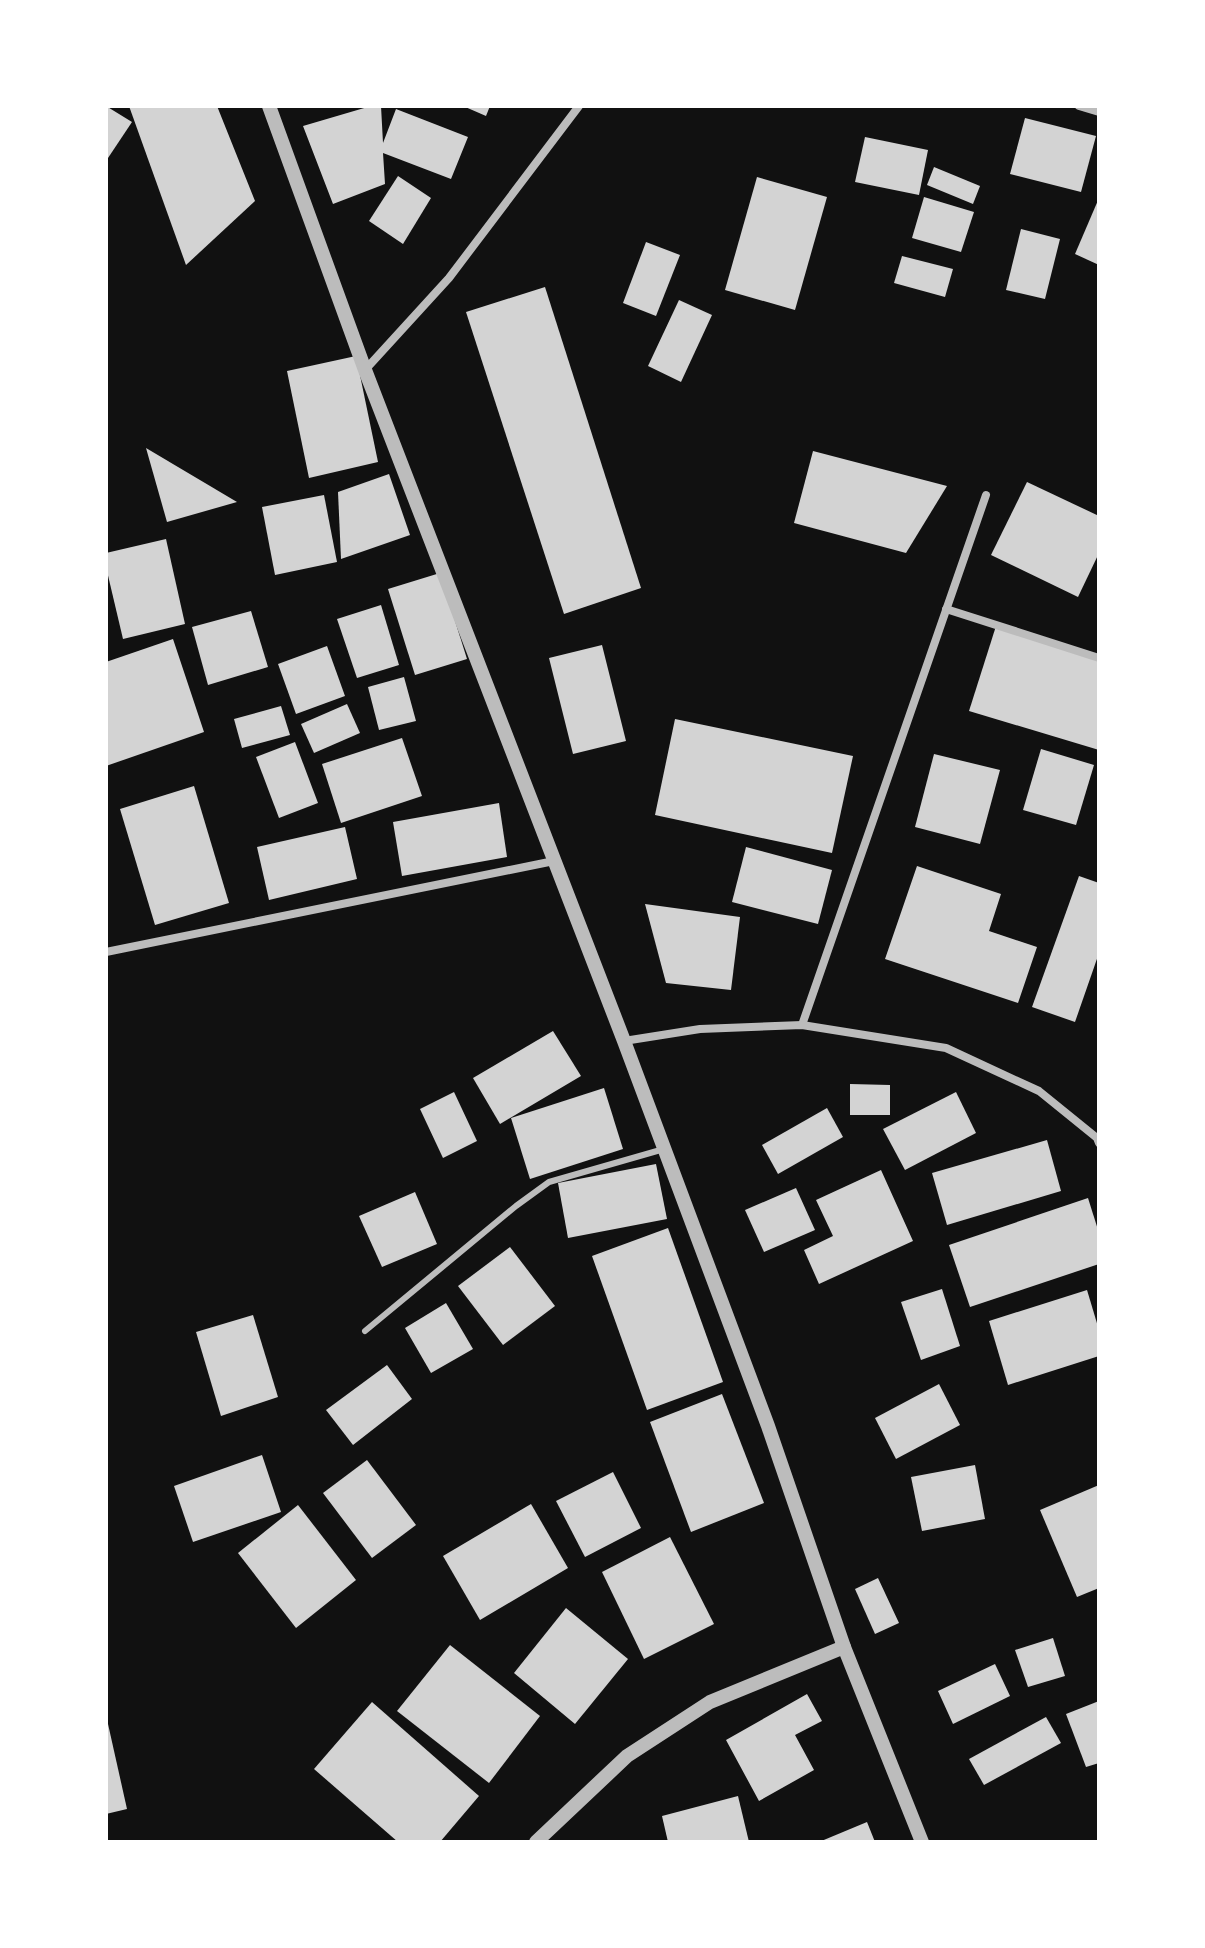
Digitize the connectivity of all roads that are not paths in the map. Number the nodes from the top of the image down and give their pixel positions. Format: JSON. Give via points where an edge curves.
{"nodes":[{"id":1,"x":269,"y":106,"type":"edge"},
{"id":2,"x":579,"y":106,"type":"edge"},
{"id":3,"x":1086,"y":107,"type":"edge"},
{"id":4,"x":1099,"y":112,"type":"edge"},
{"id":5,"x":365,"y":370,"type":"junction"},
{"id":6,"x":986,"y":495,"type":"dead end"},
{"id":7,"x":946,"y":609,"type":"junction"},
{"id":8,"x":1099,"y":658,"type":"edge"},
{"id":9,"x":554,"y":861,"type":"junction"},
{"id":10,"x":106,"y":952,"type":"edge"},
{"id":11,"x":802,"y":1025,"type":"junction"},
{"id":12,"x":624,"y":1041,"type":"junction"},
{"id":13,"x":1099,"y":1143,"type":"edge"},
{"id":14,"x":664,"y":1149,"type":"junction"},
{"id":15,"x":365,"y":1331,"type":"dead end"},
{"id":16,"x":844,"y":1647,"type":"junction"},
{"id":17,"x":536,"y":1842,"type":"edge"},
{"id":18,"x":922,"y":1842,"type":"edge"}],
"edges":[{"from":1,"to":5,"type":"street"},
{"from":2,"to":5,"type":"street","via":[[449,278]]},
{"from":3,"to":4,"type":"street"},
{"from":5,"to":9,"type":"street"},
{"from":6,"to":7,"type":"street"},
{"from":7,"to":8,"type":"street"},
{"from":7,"to":11,"type":"street"},
{"from":9,"to":10,"type":"street"},
{"from":9,"to":12,"type":"street"},
{"from":11,"to":12,"type":"street","via":[[700,1029]]},
{"from":11,"to":13,"type":"street","via":[[946,1048],[1039,1091]]},
{"from":12,"to":14,"type":"street"},
{"from":14,"to":15,"type":"lane","via":[[549,1182]]},
{"from":14,"to":16,"type":"street"},
{"from":16,"to":17,"type":"street","via":[[710,1702],[627,1756]]},
{"from":16,"to":18,"type":"street"}]}
